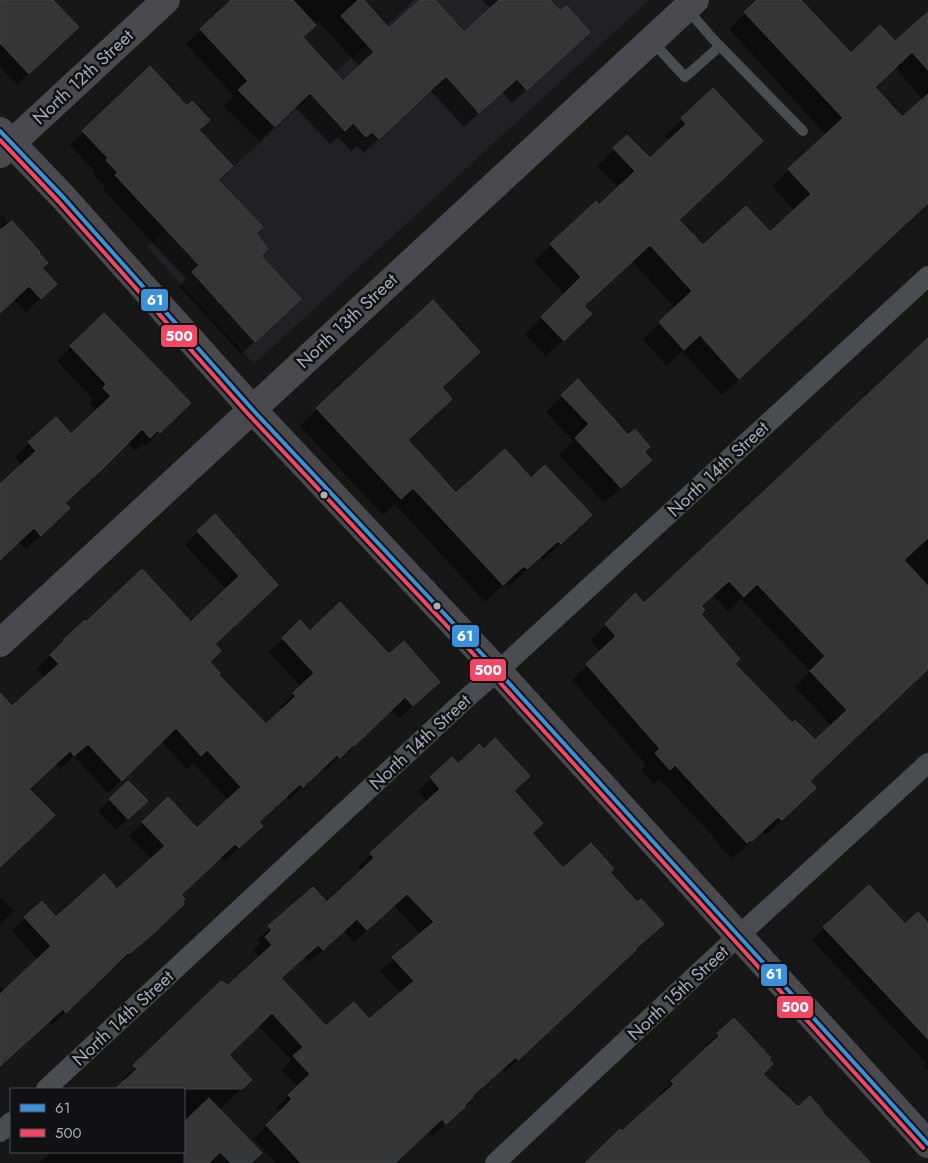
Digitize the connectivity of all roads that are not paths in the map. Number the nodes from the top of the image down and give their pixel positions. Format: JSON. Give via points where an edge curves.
{"nodes":[{"id":1,"x":166,"y":0,"type":"edge"},
{"id":2,"x":691,"y":4,"type":"edge"},
{"id":3,"x":652,"y":40,"type":"junction"},
{"id":4,"x":720,"y":46,"type":"junction"},
{"id":5,"x":802,"y":131,"type":"dead end"},
{"id":6,"x":4,"y":143,"type":"edge"},
{"id":7,"x":928,"y":276,"type":"edge"},
{"id":8,"x":253,"y":410,"type":"junction"},
{"id":9,"x":0,"y":643,"type":"edge"},
{"id":10,"x":498,"y":671,"type":"junction"},
{"id":11,"x":928,"y":763,"type":"edge"},
{"id":12,"x":740,"y":936,"type":"junction"},
{"id":13,"x":47,"y":1088,"type":"edge"},
{"id":14,"x":10,"y":1123,"type":"edge"},
{"id":15,"x":0,"y":1132,"type":"edge"},
{"id":16,"x":928,"y":1144,"type":"edge"},
{"id":17,"x":495,"y":1163,"type":"edge"}],
"edges":[{"from":1,"to":6,"type":"main road","name":"North 12th Street"},
{"from":2,"to":3,"type":"main road","name":"North 13th Street"},
{"from":2,"to":4,"type":"lane"},
{"from":3,"to":4,"type":"lane","via":[[685,78]]},
{"from":3,"to":8,"type":"main road","name":"North 13th Street"},
{"from":4,"to":5,"type":"lane"},
{"from":6,"to":8,"type":"main road","via":[[70,205]]},
{"from":7,"to":10,"type":"street","name":"North 14th Street"},
{"from":8,"to":9,"type":"main road","name":"North 13th Street"},
{"from":8,"to":10,"type":"main road"},
{"from":10,"to":12,"type":"main road"},
{"from":10,"to":13,"type":"street","name":"North 14th Street"},
{"from":11,"to":12,"type":"street","name":"North 15th Street"},
{"from":12,"to":16,"type":"main road"},
{"from":12,"to":17,"type":"street","name":"North 15th Street"},
{"from":14,"to":15,"type":"street"}]}
